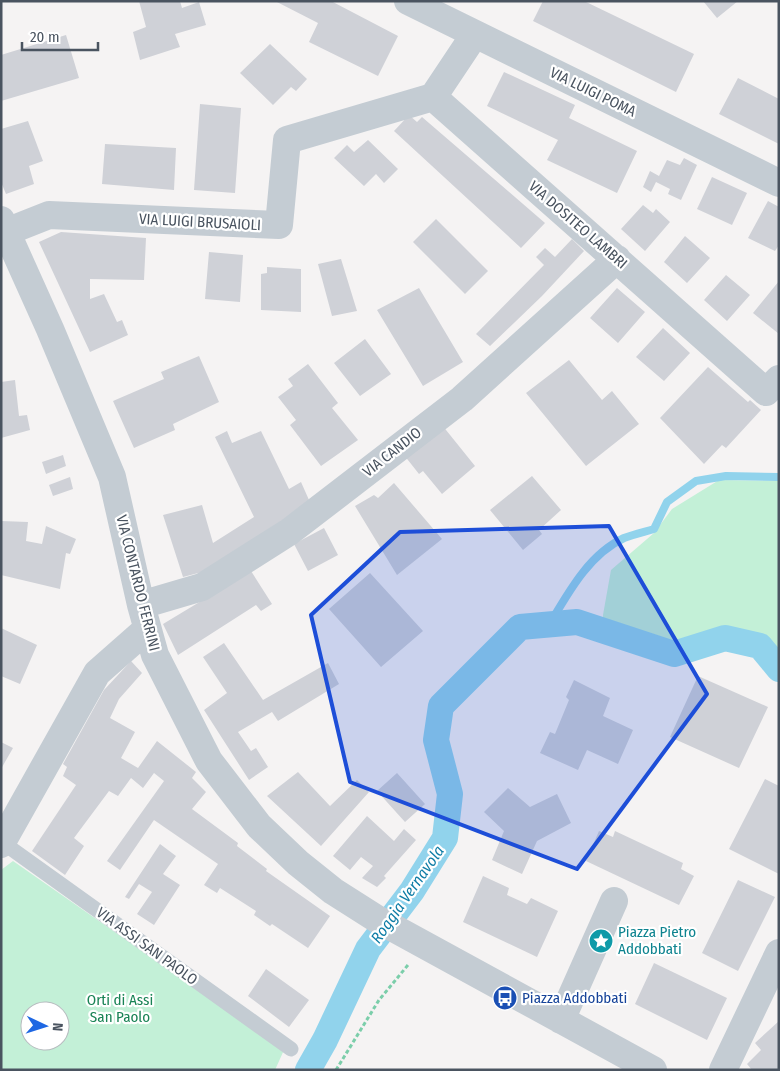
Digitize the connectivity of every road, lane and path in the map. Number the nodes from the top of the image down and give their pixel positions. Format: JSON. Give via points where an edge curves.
{"nodes":[{"id":1,"x":408,"y":1,"type":"edge"},
{"id":2,"x":475,"y":34,"type":"junction"},
{"id":3,"x":433,"y":97,"type":"junction"},
{"id":4,"x":779,"y":183,"type":"edge"},
{"id":5,"x":4,"y":226,"type":"edge"},
{"id":6,"x":617,"y":259,"type":"junction"},
{"id":7,"x":779,"y":379,"type":"edge"},
{"id":8,"x":144,"y":617,"type":"junction"},
{"id":9,"x":2,"y":843,"type":"edge"},
{"id":10,"x":614,"y":901,"type":"dead end"},
{"id":11,"x":419,"y":942,"type":"junction"},
{"id":12,"x":779,"y":953,"type":"edge"},
{"id":13,"x":561,"y":1020,"type":"junction"},
{"id":14,"x":291,"y":1049,"type":"dead end"},
{"id":15,"x":336,"y":1070,"type":"edge"},
{"id":16,"x":653,"y":1070,"type":"edge"},
{"id":17,"x":723,"y":1070,"type":"edge"}],
"edges":[{"from":1,"to":2,"type":"street","name":"VIA LUIGI POMA"},
{"from":2,"to":3,"type":"street"},
{"from":2,"to":4,"type":"street","name":"VIA LUIGI POMA"},
{"from":3,"to":5,"type":"street","name":"VIA LUIGI BRUSAIOLI","via":[[287,140],[279,225],[48,215]]},
{"from":3,"to":6,"type":"street","name":"VIA DOSITEO LAMBRI"},
{"from":5,"to":8,"type":"street","name":"VIA CONTARDO FERRINI","via":[[112,476]]},
{"from":6,"to":7,"type":"street","name":"VIA DOSITEO LAMBRI","via":[[766,392]]},
{"from":6,"to":8,"type":"street","name":"VIA CANDIO","via":[[462,399],[289,532],[202,586]]},
{"from":8,"to":9,"type":"street","name":"VIA ASSI SAN PAOLO","via":[[97,673]]},
{"from":8,"to":11,"type":"street","name":"VIA CONTARDO FERRINI","via":[[155,655],[209,761],[259,826],[333,891]]},
{"from":9,"to":14,"type":"lane","name":"VIA ASSI SAN PAOLO"},
{"from":10,"to":13,"type":"street"},
{"from":11,"to":13,"type":"street","name":"VIA CONTARDO FERRINI"},
{"from":11,"to":15,"type":"path"},
{"from":12,"to":17,"type":"street"},
{"from":13,"to":16,"type":"street","name":"VIA CONTARDO FERRINI"}]}
